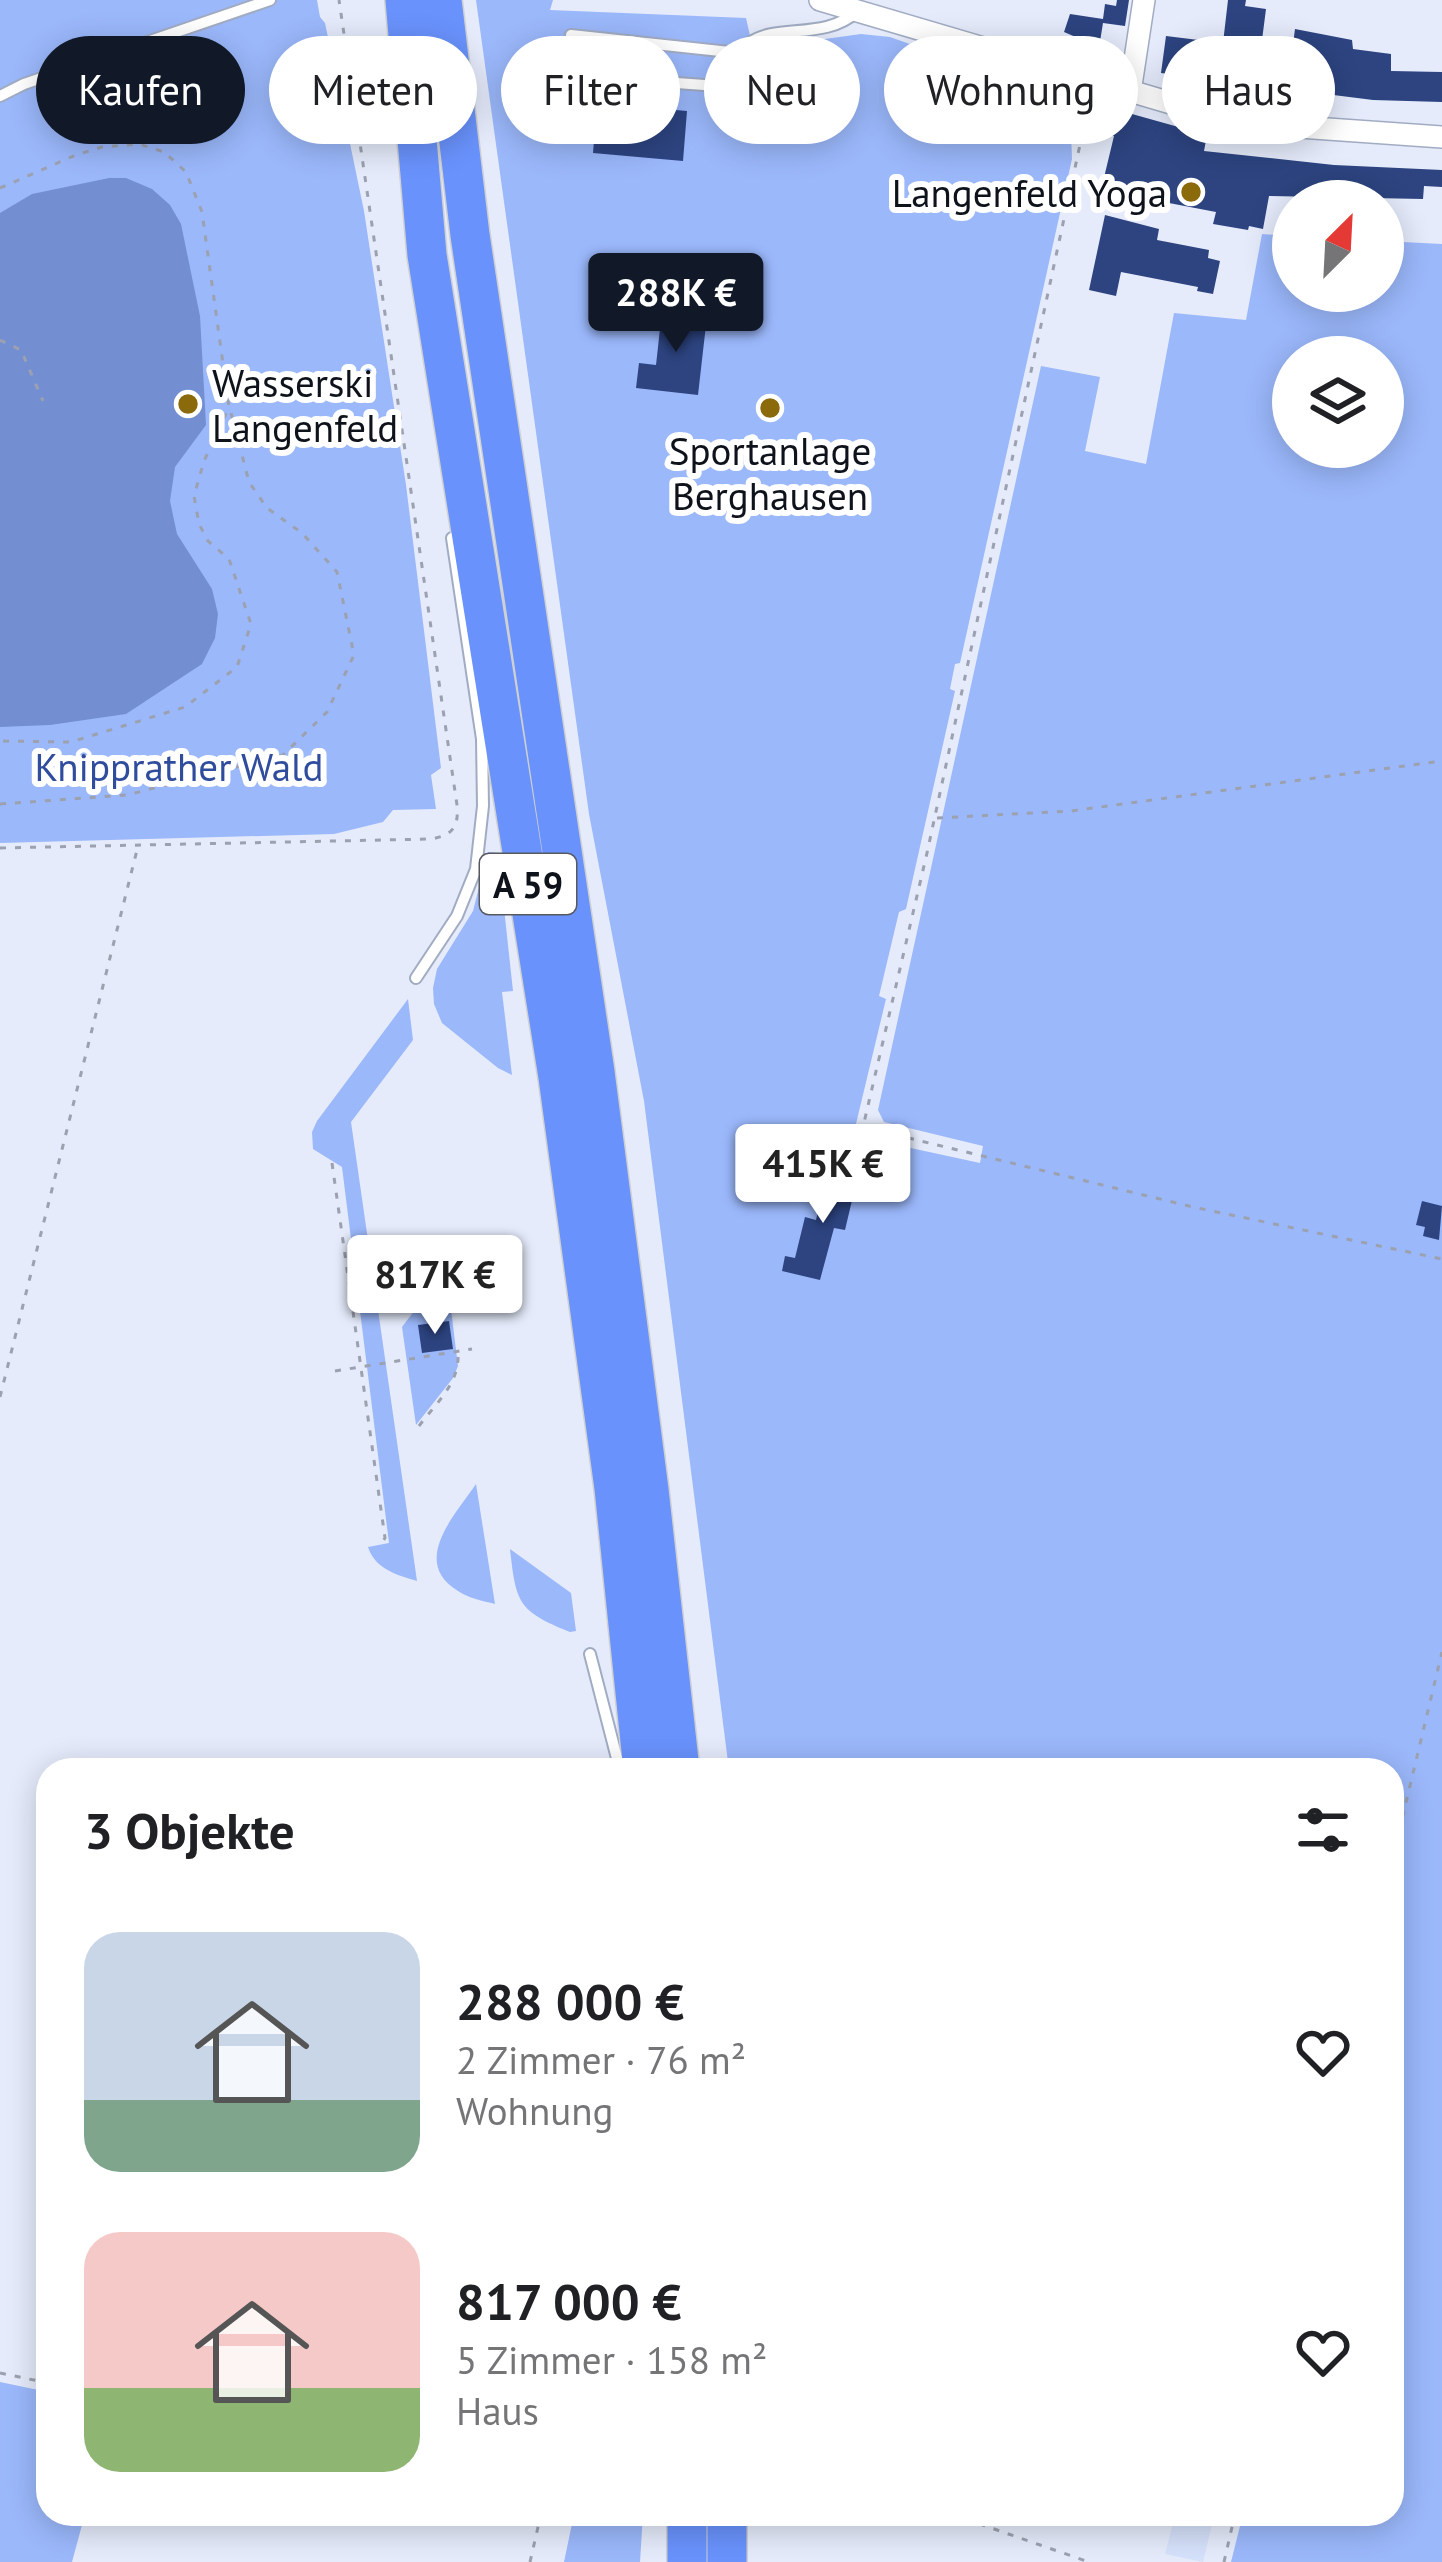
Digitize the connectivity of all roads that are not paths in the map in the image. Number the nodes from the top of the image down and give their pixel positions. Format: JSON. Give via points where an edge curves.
{"nodes":[{"id":1,"x":270,"y":0,"type":"edge"},
{"id":2,"x":405,"y":0,"type":"edge"},
{"id":3,"x":442,"y":0,"type":"edge"},
{"id":4,"x":820,"y":0,"type":"edge"},
{"id":5,"x":1144,"y":0,"type":"edge"},
{"id":6,"x":858,"y":5,"type":"edge"},
{"id":7,"x":762,"y":36,"type":"edge"},
{"id":8,"x":953,"y":36,"type":"edge"},
{"id":9,"x":1138,"y":39,"type":"edge"},
{"id":10,"x":740,"y":53,"type":"joint"},
{"id":11,"x":1138,"y":94,"type":"edge"},
{"id":12,"x":0,"y":96,"type":"edge"},
{"id":13,"x":1442,"y":137,"type":"edge"},
{"id":14,"x":427,"y":255,"type":"junction"},
{"id":15,"x":423,"y":309,"type":"dead end"},
{"id":16,"x":452,"y":533,"type":"dead end"},
{"id":17,"x":416,"y":978,"type":"dead end"},
{"id":18,"x":590,"y":1654,"type":"dead end"},
{"id":19,"x":617,"y":1758,"type":"edge"},
{"id":20,"x":642,"y":1758,"type":"edge"},
{"id":21,"x":679,"y":1758,"type":"edge"},
{"id":22,"x":687,"y":2526,"type":"edge"},
{"id":23,"x":727,"y":2526,"type":"edge"},
{"id":24,"x":687,"y":2562,"type":"edge"},
{"id":25,"x":728,"y":2562,"type":"edge"}],
"edges":[{"from":1,"to":12,"type":"lane"},
{"from":2,"to":14,"type":"highway","number":"A 59"},
{"from":3,"to":21,"type":"highway","number":"A 59","via":[[595,1072]]},
{"from":4,"to":6,"type":"street"},
{"from":5,"to":9,"type":"street"},
{"from":6,"to":7,"type":"lane","via":[[844,24]]},
{"from":6,"to":8,"type":"street"},
{"from":10,"to":10,"type":"lane","via":[[571,34],[566,75],[736,91]]},
{"from":11,"to":13,"type":"street","via":[[1286,126]]},
{"from":14,"to":15,"type":"lane"},
{"from":14,"to":20,"type":"highway","number":"A 59","via":[[558,1077]]},
{"from":16,"to":17,"type":"lane","via":[[482,739],[483,806],[476,869],[457,916]]},
{"from":18,"to":19,"type":"lane"},
{"from":22,"to":24,"type":"highway"},
{"from":23,"to":25,"type":"highway"}]}
